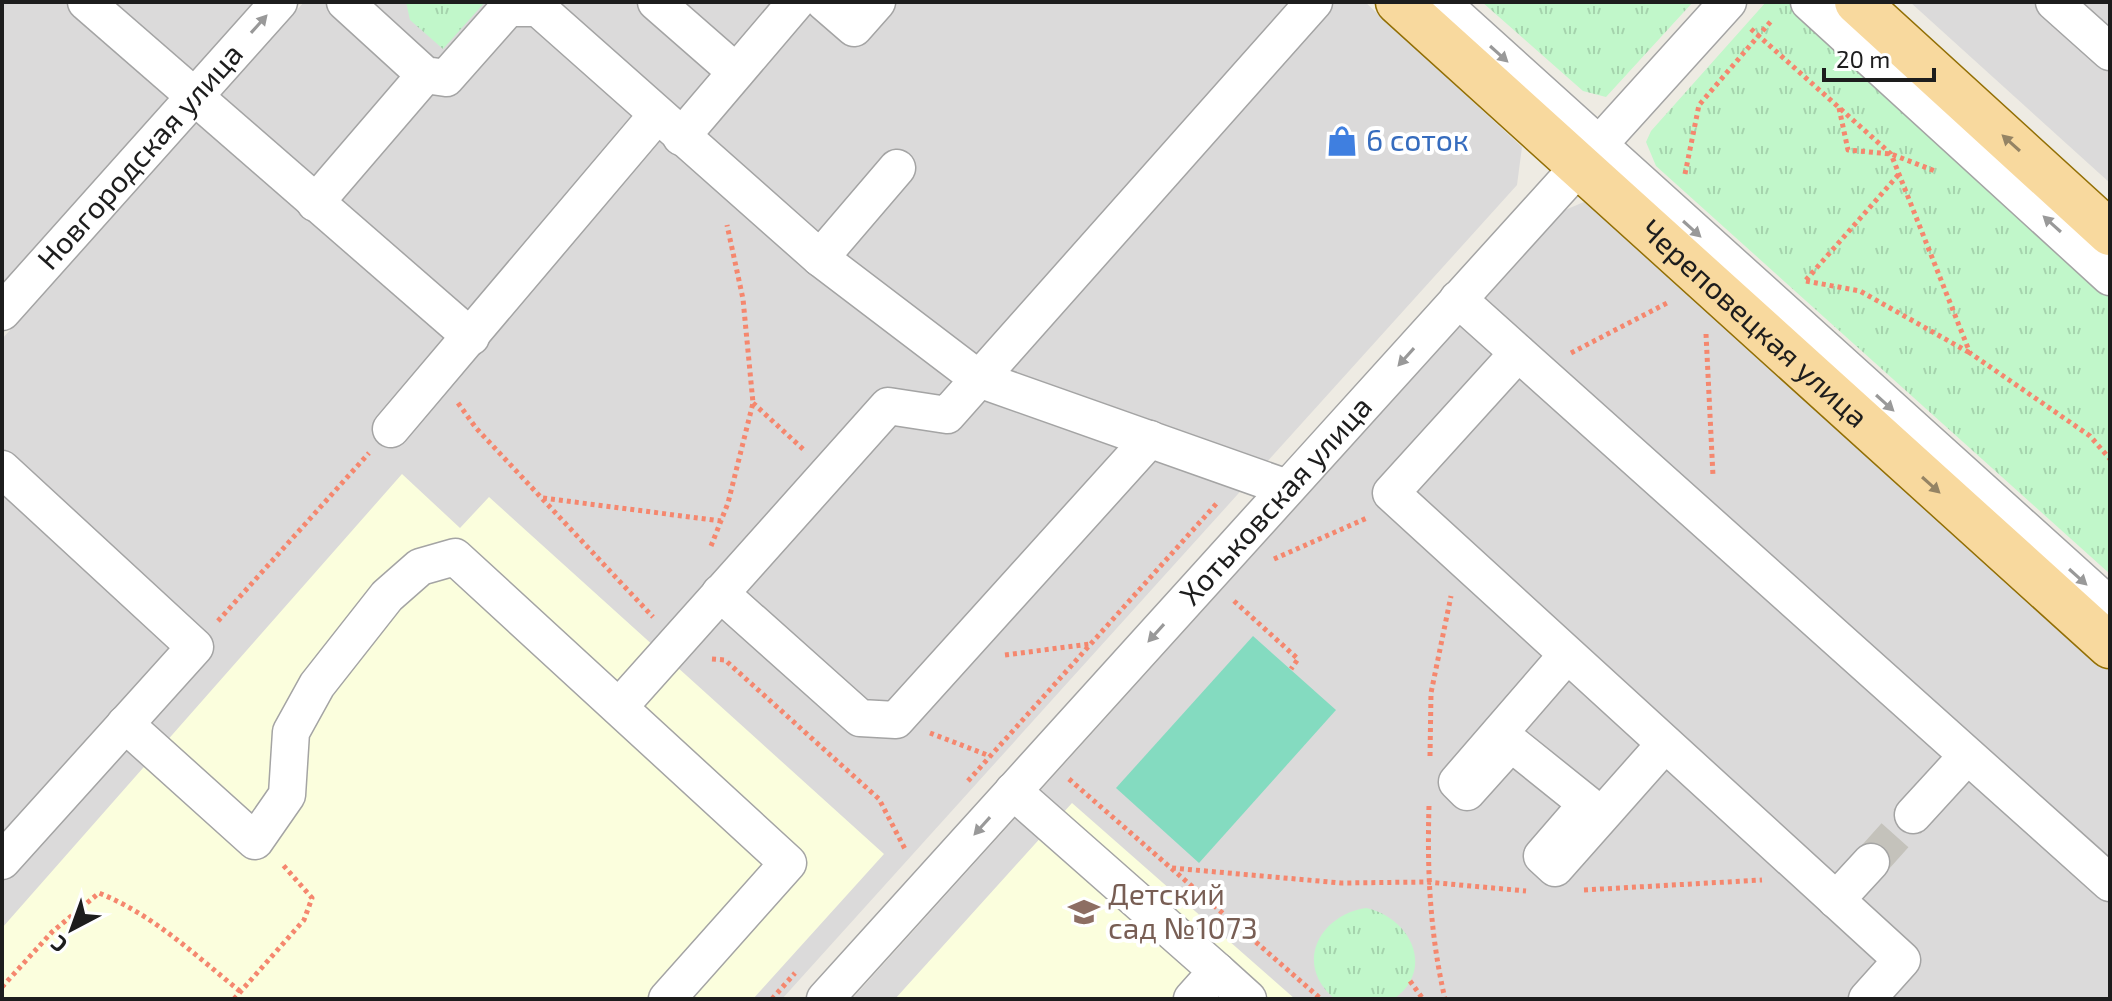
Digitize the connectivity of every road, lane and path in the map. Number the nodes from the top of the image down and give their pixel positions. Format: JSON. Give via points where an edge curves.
{"nodes":[{"id":1,"x":279,"y":2,"type":"edge"},
{"id":2,"x":345,"y":2,"type":"edge"},
{"id":3,"x":656,"y":2,"type":"edge"},
{"id":4,"x":796,"y":2,"type":"edge"},
{"id":5,"x":824,"y":2,"type":"edge"},
{"id":6,"x":877,"y":2,"type":"edge"},
{"id":7,"x":1314,"y":2,"type":"edge"},
{"id":8,"x":1398,"y":2,"type":"edge"},
{"id":9,"x":1441,"y":2,"type":"edge"},
{"id":10,"x":1809,"y":2,"type":"edge"},
{"id":11,"x":1857,"y":2,"type":"edge"},
{"id":12,"x":2054,"y":2,"type":"edge"},
{"id":13,"x":1726,"y":4,"type":"edge"},
{"id":14,"x":100,"y":6,"type":"edge"},
{"id":15,"x":1772,"y":20,"type":"dead end"},
{"id":16,"x":1759,"y":36,"type":"junction"},
{"id":17,"x":2110,"y":52,"type":"edge"},
{"id":18,"x":736,"y":72,"type":"junction"},
{"id":19,"x":425,"y":75,"type":"junction"},
{"id":20,"x":194,"y":98,"type":"junction"},
{"id":21,"x":1839,"y":107,"type":"junction"},
{"id":22,"x":669,"y":126,"type":"junction"},
{"id":23,"x":1891,"y":154,"type":"junction"},
{"id":24,"x":1589,"y":156,"type":"junction"},
{"id":25,"x":714,"y":165,"type":"junction"},
{"id":26,"x":897,"y":168,"type":"dead end"},
{"id":27,"x":1899,"y":174,"type":"junction"},
{"id":28,"x":1684,"y":183,"type":"dead end"},
{"id":29,"x":315,"y":203,"type":"junction"},
{"id":30,"x":2110,"y":233,"type":"edge"},
{"id":31,"x":820,"y":258,"type":"junction"},
{"id":32,"x":1794,"y":272,"type":"dead end"},
{"id":33,"x":2110,"y":277,"type":"edge"},
{"id":34,"x":1806,"y":281,"type":"junction"},
{"id":35,"x":1458,"y":299,"type":"junction"},
{"id":36,"x":1673,"y":299,"type":"dead end"},
{"id":37,"x":2,"y":312,"type":"edge"},
{"id":38,"x":1706,"y":331,"type":"dead end"},
{"id":39,"x":471,"y":337,"type":"junction"},
{"id":40,"x":1970,"y":353,"type":"junction"},
{"id":41,"x":1528,"y":362,"type":"junction"},
{"id":42,"x":439,"y":375,"type":"junction"},
{"id":43,"x":979,"y":379,"type":"junction"},
{"id":44,"x":753,"y":403,"type":"junction"},
{"id":45,"x":391,"y":429,"type":"joint"},
{"id":46,"x":1150,"y":439,"type":"junction"},
{"id":47,"x":2110,"y":459,"type":"edge"},
{"id":48,"x":828,"y":472,"type":"junction"},
{"id":49,"x":1245,"y":472,"type":"junction"},
{"id":50,"x":6,"y":482,"type":"edge"},
{"id":51,"x":1287,"y":488,"type":"junction"},
{"id":52,"x":543,"y":498,"type":"junction"},
{"id":53,"x":1401,"y":502,"type":"junction"},
{"id":54,"x":721,"y":521,"type":"junction"},
{"id":55,"x":1715,"y":529,"type":"junction"},
{"id":56,"x":706,"y":560,"type":"dead end"},
{"id":57,"x":1273,"y":560,"type":"dead end"},
{"id":58,"x":720,"y":593,"type":"junction"},
{"id":59,"x":1230,"y":598,"type":"dead end"},
{"id":60,"x":2110,"y":606,"type":"edge"},
{"id":61,"x":1091,"y":644,"type":"junction"},
{"id":62,"x":2110,"y":646,"type":"edge"},
{"id":63,"x":195,"y":647,"type":"junction"},
{"id":64,"x":670,"y":648,"type":"junction"},
{"id":65,"x":1566,"y":656,"type":"junction"},
{"id":66,"x":947,"y":662,"type":"junction"},
{"id":67,"x":1291,"y":669,"type":"dead end"},
{"id":68,"x":619,"y":707,"type":"junction"},
{"id":69,"x":896,"y":720,"type":"junction"},
{"id":70,"x":125,"y":724,"type":"junction"},
{"id":71,"x":1665,"y":744,"type":"junction"},
{"id":72,"x":990,"y":756,"type":"junction"},
{"id":73,"x":1967,"y":756,"type":"junction"},
{"id":74,"x":1068,"y":778,"type":"dead end"},
{"id":75,"x":1013,"y":791,"type":"junction"},
{"id":76,"x":959,"y":792,"type":"dead end"},
{"id":77,"x":1913,"y":815,"type":"tunnel mouth"},
{"id":78,"x":916,"y":840,"type":"dead end"},
{"id":79,"x":255,"y":841,"type":"junction"},
{"id":80,"x":906,"y":851,"type":"junction"},
{"id":81,"x":2,"y":861,"type":"edge"},
{"id":82,"x":1871,"y":862,"type":"tunnel mouth"},
{"id":83,"x":895,"y":863,"type":"dead end"},
{"id":84,"x":1172,"y":868,"type":"junction"},
{"id":85,"x":1808,"y":874,"type":"junction"},
{"id":86,"x":2110,"y":883,"type":"edge"},
{"id":87,"x":1573,"y":890,"type":"dead end"},
{"id":88,"x":1529,"y":891,"type":"dead end"},
{"id":89,"x":1836,"y":900,"type":"junction"},
{"id":90,"x":803,"y":965,"type":"dead end"},
{"id":91,"x":1217,"y":971,"type":"junction"},
{"id":92,"x":1410,"y":981,"type":"dead end"},
{"id":93,"x":2,"y":987,"type":"edge"},
{"id":94,"x":241,"y":992,"type":"junction"},
{"id":95,"x":234,"y":999,"type":"edge"},
{"id":96,"x":667,"y":999,"type":"edge"},
{"id":97,"x":772,"y":999,"type":"edge"},
{"id":98,"x":825,"y":999,"type":"edge"},
{"id":99,"x":1192,"y":999,"type":"edge"},
{"id":100,"x":1248,"y":999,"type":"edge"},
{"id":101,"x":1321,"y":999,"type":"edge"},
{"id":102,"x":1423,"y":999,"type":"edge"},
{"id":103,"x":1867,"y":999,"type":"edge"}],
"edges":[{"from":20,"to":1,"type":"street","name":"Новгородская улица","one_way":true},
{"from":2,"to":19,"type":"street"},
{"from":3,"to":18,"type":"street"},
{"from":4,"to":18,"type":"street"},
{"from":5,"to":6,"type":"street","via":[[854,28]]},
{"from":7,"to":43,"type":"street"},
{"from":8,"to":24,"type":"main road","name":"Череповецкая улица"},
{"from":9,"to":24,"type":"street","name":"Череповецкая улица","one_way":true},
{"from":33,"to":10,"type":"street","one_way":true},
{"from":30,"to":11,"type":"main road","one_way":true},
{"from":12,"to":17,"type":"street"},
{"from":13,"to":16,"type":"path"},
{"from":13,"to":24,"type":"street","name":"Хотьковская улица"},
{"from":14,"to":20,"type":"street"},
{"from":15,"to":16,"type":"path"},
{"from":16,"to":21,"type":"path"},
{"from":16,"to":28,"type":"path","via":[[1699,105]]},
{"from":18,"to":22,"type":"street"},
{"from":19,"to":22,"type":"street","via":[[446,78],[508,8],[538,8]]},
{"from":19,"to":29,"type":"street"},
{"from":20,"to":29,"type":"street"},
{"from":20,"to":37,"type":"street","name":"Новгородская улица"},
{"from":21,"to":23,"type":"path"},
{"from":21,"to":23,"type":"path","via":[[1848,150]]},
{"from":22,"to":25,"type":"street"},
{"from":22,"to":39,"type":"street"},
{"from":23,"to":27,"type":"path"},
{"from":24,"to":35,"type":"street","name":"Хотьковская улица"},
{"from":24,"to":60,"type":"street","name":"Череповецкая улица","one_way":true},
{"from":24,"to":62,"type":"main road","name":"Череповецкая улица","one_way":true},
{"from":25,"to":31,"type":"street"},
{"from":25,"to":44,"type":"path","via":[[743,299]]},
{"from":26,"to":31,"type":"street"},
{"from":27,"to":34,"type":"path"},
{"from":27,"to":40,"type":"path"},
{"from":29,"to":39,"type":"street"},
{"from":31,"to":43,"type":"street"},
{"from":32,"to":34,"type":"path"},
{"from":34,"to":40,"type":"path","via":[[1860,291]]},
{"from":35,"to":41,"type":"street"},
{"from":35,"to":51,"type":"street","name":"Хотьковская улица","one_way":true},
{"from":36,"to":41,"type":"path"},
{"from":38,"to":55,"type":"path"},
{"from":39,"to":42,"type":"street"},
{"from":40,"to":47,"type":"path","via":[[2090,436]]},
{"from":41,"to":53,"type":"street","via":[[1391,493]]},
{"from":41,"to":55,"type":"street"},
{"from":42,"to":45,"type":"street"},
{"from":42,"to":52,"type":"path","via":[[476,428]]},
{"from":43,"to":46,"type":"street"},
{"from":43,"to":48,"type":"street","via":[[947,415],[888,406]]},
{"from":44,"to":48,"type":"path"},
{"from":44,"to":54,"type":"path"},
{"from":45,"to":63,"type":"path"},
{"from":46,"to":49,"type":"street"},
{"from":46,"to":66,"type":"street"},
{"from":48,"to":58,"type":"street"},
{"from":49,"to":51,"type":"street"},
{"from":49,"to":61,"type":"path"},
{"from":50,"to":63,"type":"street"},
{"from":51,"to":75,"type":"street","name":"Хотьковская улица","one_way":true},
{"from":52,"to":54,"type":"path"},
{"from":52,"to":64,"type":"path"},
{"from":53,"to":57,"type":"path"},
{"from":53,"to":65,"type":"street"},
{"from":54,"to":56,"type":"path"},
{"from":55,"to":73,"type":"street"},
{"from":58,"to":64,"type":"street"},
{"from":58,"to":69,"type":"street","via":[[860,718]]},
{"from":59,"to":67,"type":"path","via":[[1298,659]]},
{"from":61,"to":66,"type":"path"},
{"from":61,"to":72,"type":"path"},
{"from":63,"to":70,"type":"street"},
{"from":64,"to":68,"type":"street"},
{"from":64,"to":80,"type":"path","via":[[725,660],[879,799]]},
{"from":65,"to":71,"type":"street"},
{"from":65,"to":71,"type":"street","via":[[1457,782],[1467,792],[1511,743],[1587,804],[1542,856],[1555,868]]},
{"from":66,"to":69,"type":"street"},
{"from":68,"to":79,"type":"street","via":[[455,557],[420,567],[387,596],[317,685],[291,732],[287,795]]},
{"from":68,"to":96,"type":"street","via":[[788,863]]},
{"from":69,"to":72,"type":"path"},
{"from":70,"to":79,"type":"street"},
{"from":70,"to":81,"type":"street"},
{"from":71,"to":85,"type":"street"},
{"from":72,"to":76,"type":"path"},
{"from":73,"to":77,"type":"street"},
{"from":73,"to":86,"type":"street"},
{"from":74,"to":84,"type":"path"},
{"from":75,"to":91,"type":"street"},
{"from":75,"to":98,"type":"street","name":"Хотьковская улица","one_way":true},
{"from":78,"to":80,"type":"path"},
{"from":79,"to":94,"type":"path","via":[[312,898],[304,920]]},
{"from":80,"to":83,"type":"path"},
{"from":82,"to":89,"type":"street"},
{"from":84,"to":88,"type":"path","via":[[1341,883],[1427,882]]},
{"from":84,"to":101,"type":"path"},
{"from":85,"to":87,"type":"path","via":[[1726,884]]},
{"from":85,"to":89,"type":"street"},
{"from":89,"to":103,"type":"street","via":[[1902,960]]},
{"from":90,"to":97,"type":"path"},
{"from":91,"to":99,"type":"street"},
{"from":91,"to":100,"type":"street"},
{"from":92,"to":102,"type":"path"},
{"from":93,"to":94,"type":"path","via":[[52,932],[99,893],[167,932]]},
{"from":94,"to":95,"type":"path"}]}
